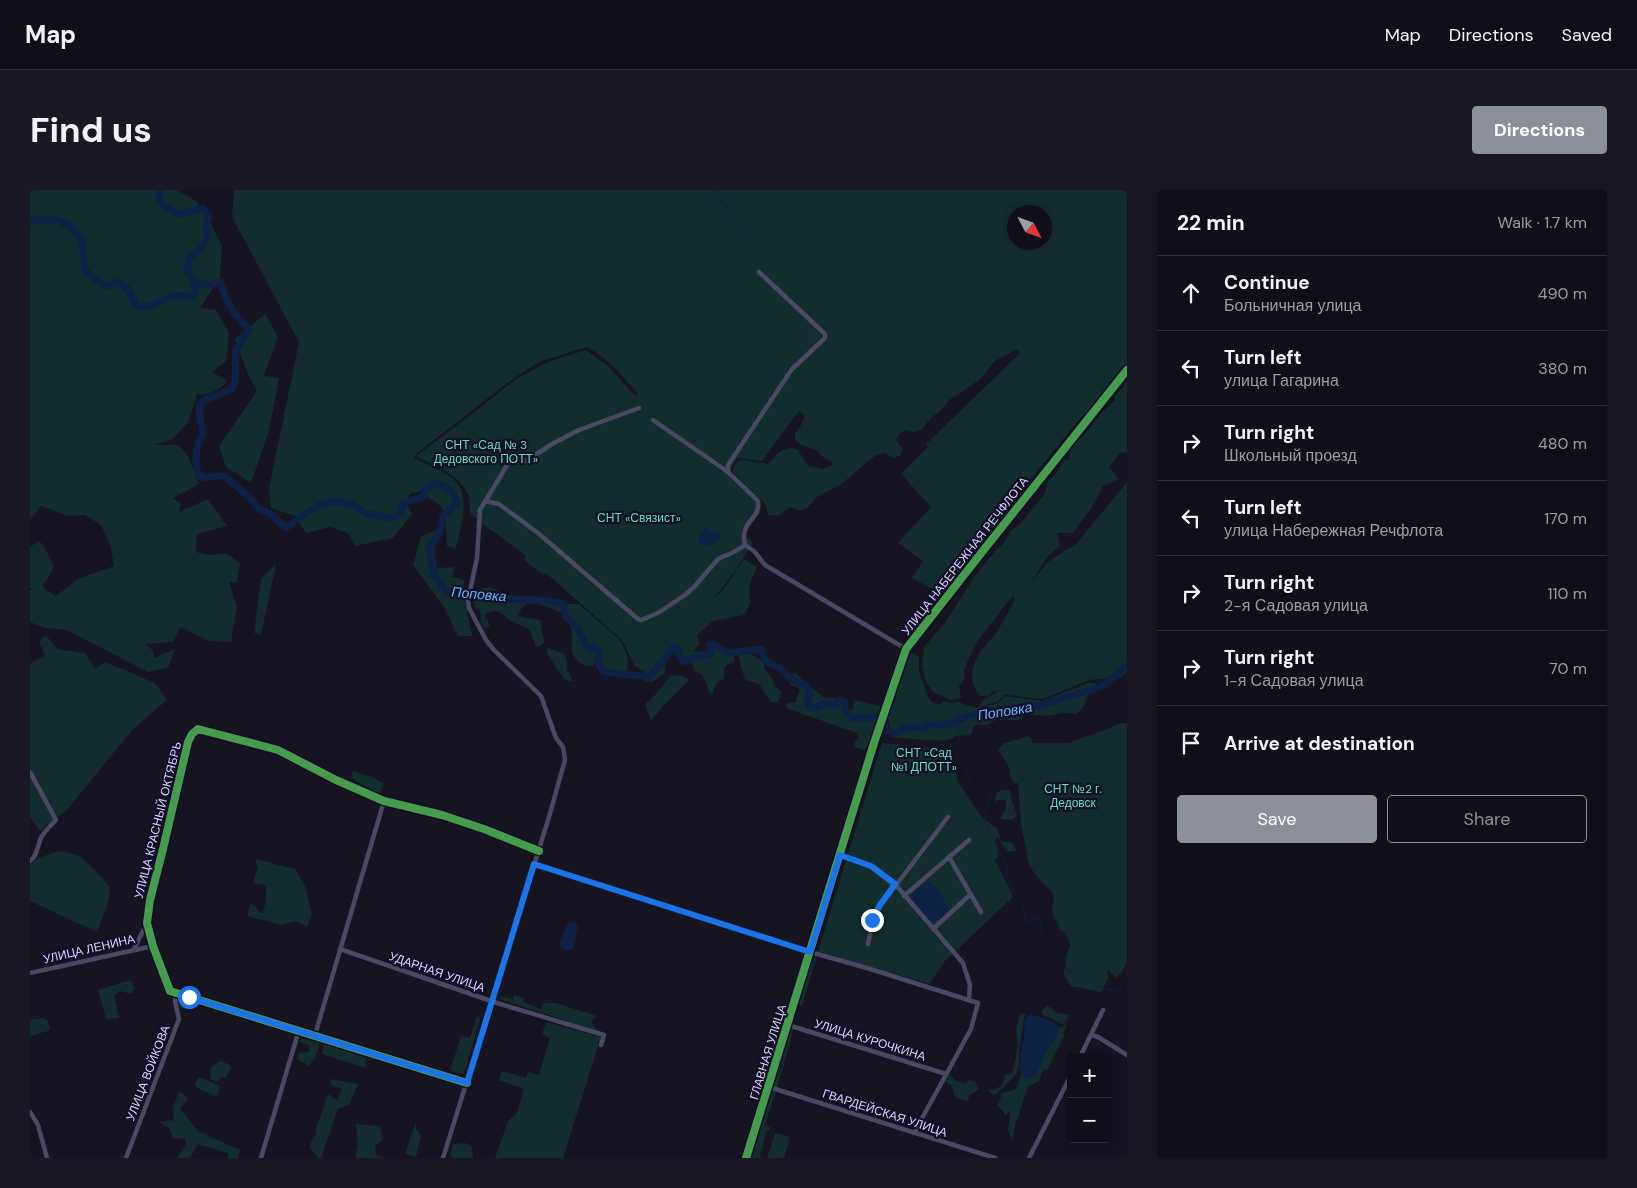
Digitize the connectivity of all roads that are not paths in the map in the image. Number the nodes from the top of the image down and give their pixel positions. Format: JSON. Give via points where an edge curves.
{"nodes":[{"id":1,"x":759,"y":272,"type":"dead end"},
{"id":2,"x":1127,"y":370,"type":"edge"},
{"id":3,"x":639,"y":408,"type":"dead end"},
{"id":4,"x":653,"y":420,"type":"dead end"},
{"id":5,"x":728,"y":472,"type":"junction"},
{"id":6,"x":485,"y":501,"type":"junction"},
{"id":7,"x":745,"y":545,"type":"junction"},
{"id":8,"x":906,"y":649,"type":"junction"},
{"id":9,"x":30,"y":772,"type":"edge"},
{"id":10,"x":384,"y":801,"type":"junction"},
{"id":11,"x":948,"y":817,"type":"dead end"},
{"id":12,"x":969,"y":840,"type":"dead end"},
{"id":13,"x":539,"y":851,"type":"junction"},
{"id":14,"x":840,"y":855,"type":"junction"},
{"id":15,"x":949,"y":857,"type":"junction"},
{"id":16,"x":30,"y":861,"type":"edge"},
{"id":17,"x":534,"y":864,"type":"junction"},
{"id":18,"x":895,"y":884,"type":"junction"},
{"id":19,"x":972,"y":894,"type":"junction"},
{"id":20,"x":904,"y":896,"type":"junction"},
{"id":21,"x":981,"y":912,"type":"dead end"},
{"id":22,"x":147,"y":923,"type":"junction"},
{"id":23,"x":933,"y":929,"type":"junction"},
{"id":24,"x":868,"y":944,"type":"dead end"},
{"id":25,"x":153,"y":946,"type":"junction"},
{"id":26,"x":134,"y":949,"type":"junction"},
{"id":27,"x":340,"y":949,"type":"junction"},
{"id":28,"x":810,"y":952,"type":"junction"},
{"id":29,"x":30,"y":973,"type":"edge"},
{"id":30,"x":176,"y":994,"type":"junction"},
{"id":31,"x":967,"y":998,"type":"junction"},
{"id":32,"x":492,"y":1001,"type":"junction"},
{"id":33,"x":1103,"y":1010,"type":"dead end"},
{"id":34,"x":788,"y":1025,"type":"junction"},
{"id":35,"x":299,"y":1030,"type":"junction"},
{"id":36,"x":1092,"y":1034,"type":"junction"},
{"id":37,"x":314,"y":1035,"type":"junction"},
{"id":38,"x":600,"y":1044,"type":"dead end"},
{"id":39,"x":1082,"y":1053,"type":"edge"},
{"id":40,"x":1127,"y":1055,"type":"edge"},
{"id":41,"x":946,"y":1074,"type":"junction"},
{"id":42,"x":467,"y":1083,"type":"junction"},
{"id":43,"x":1067,"y":1083,"type":"edge"},
{"id":44,"x":769,"y":1087,"type":"junction"},
{"id":45,"x":30,"y":1112,"type":"edge"},
{"id":46,"x":914,"y":1132,"type":"junction"},
{"id":47,"x":47,"y":1158,"type":"edge"},
{"id":48,"x":126,"y":1158,"type":"edge"},
{"id":49,"x":261,"y":1158,"type":"edge"},
{"id":50,"x":443,"y":1158,"type":"edge"},
{"id":51,"x":746,"y":1158,"type":"edge"},
{"id":52,"x":995,"y":1158,"type":"edge"},
{"id":53,"x":1029,"y":1158,"type":"edge"}],
"edges":[{"from":1,"to":5,"type":"street","via":[[825,334],[825,338],[792,369],[728,465]]},
{"from":2,"to":8,"type":"street","name":"УЛИЦА НАБЕРЕЖНАЯ РЕЧФЛОТА"},
{"from":3,"to":6,"type":"street","via":[[579,430],[526,461],[512,457]]},
{"from":4,"to":5,"type":"street"},
{"from":5,"to":7,"type":"street","via":[[758,501],[758,511],[742,535]]},
{"from":6,"to":7,"type":"street","via":[[499,504],[538,533],[641,620],[685,596],[718,559]]},
{"from":6,"to":13,"type":"street","via":[[480,510],[469,608],[494,650],[541,696],[556,738],[563,747],[565,760]]},
{"from":7,"to":8,"type":"street","via":[[765,565]]},
{"from":8,"to":14,"type":"street","name":"УЛИЦА НАБЕРЕЖНАЯ РЕЧФЛОТА"},
{"from":9,"to":16,"type":"street","via":[[56,820],[41,837]]},
{"from":10,"to":13,"type":"street","via":[[442,815]]},
{"from":10,"to":22,"type":"street","name":"УЛИЦА КРАСНЫЙ ОКТЯБРЬ","via":[[278,750],[198,729],[188,742]]},
{"from":10,"to":27,"type":"street"},
{"from":11,"to":18,"type":"street"},
{"from":12,"to":15,"type":"street"},
{"from":13,"to":17,"type":"street"},
{"from":14,"to":18,"type":"street","via":[[871,866]]},
{"from":14,"to":28,"type":"street","name":"УЛИЦА НАБЕРЕЖНАЯ РЕЧФЛОТА"},
{"from":15,"to":19,"type":"street"},
{"from":15,"to":20,"type":"street"},
{"from":17,"to":28,"type":"street"},
{"from":17,"to":32,"type":"street"},
{"from":18,"to":20,"type":"street"},
{"from":18,"to":24,"type":"street","via":[[874,914]]},
{"from":19,"to":21,"type":"street"},
{"from":19,"to":23,"type":"street"},
{"from":20,"to":23,"type":"street"},
{"from":22,"to":25,"type":"street","name":"УЛИЦА КРАСНЫЙ ОКТЯБРЬ"},
{"from":22,"to":26,"type":"street"},
{"from":23,"to":31,"type":"street","via":[[965,967],[970,985]]},
{"from":25,"to":26,"type":"street","name":"УЛИЦА ЛЕНИНА"},
{"from":25,"to":30,"type":"street","name":"УЛИЦА КРАСНЫЙ ОКТЯБРЬ","via":[[170,991]]},
{"from":26,"to":29,"type":"street","name":"УЛИЦА ЛЕНИНА"},
{"from":27,"to":32,"type":"street","name":"УДАРНАЯ УЛИЦА"},
{"from":27,"to":37,"type":"street"},
{"from":28,"to":31,"type":"street"},
{"from":28,"to":34,"type":"street","name":"ГЛАВНАЯ УЛИЦА"},
{"from":30,"to":35,"type":"street"},
{"from":30,"to":48,"type":"street","name":"УЛИЦА ВОЙКОВА","via":[[179,1019]]},
{"from":31,"to":41,"type":"street","via":[[978,1003],[970,1029]]},
{"from":32,"to":38,"type":"street","name":"УДАРНАЯ УЛИЦА","via":[[604,1035]]},
{"from":32,"to":42,"type":"street"},
{"from":33,"to":36,"type":"street"},
{"from":34,"to":41,"type":"street","name":"УЛИЦА КУРОЧКИНА"},
{"from":34,"to":44,"type":"street","name":"ГЛАВНАЯ УЛИЦА"},
{"from":35,"to":37,"type":"street"},
{"from":35,"to":49,"type":"street"},
{"from":36,"to":39,"type":"street"},
{"from":36,"to":40,"type":"street"},
{"from":37,"to":42,"type":"street"},
{"from":41,"to":46,"type":"street"},
{"from":42,"to":50,"type":"street"},
{"from":43,"to":53,"type":"street"},
{"from":44,"to":46,"type":"street","name":"ГВАРДЕЙСКАЯ УЛИЦА"},
{"from":44,"to":51,"type":"street","name":"ГЛАВНАЯ УЛИЦА"},
{"from":45,"to":47,"type":"street","via":[[38,1125]]},
{"from":46,"to":52,"type":"street","name":"ГВАРДЕЙСКАЯ УЛИЦА"}]}
